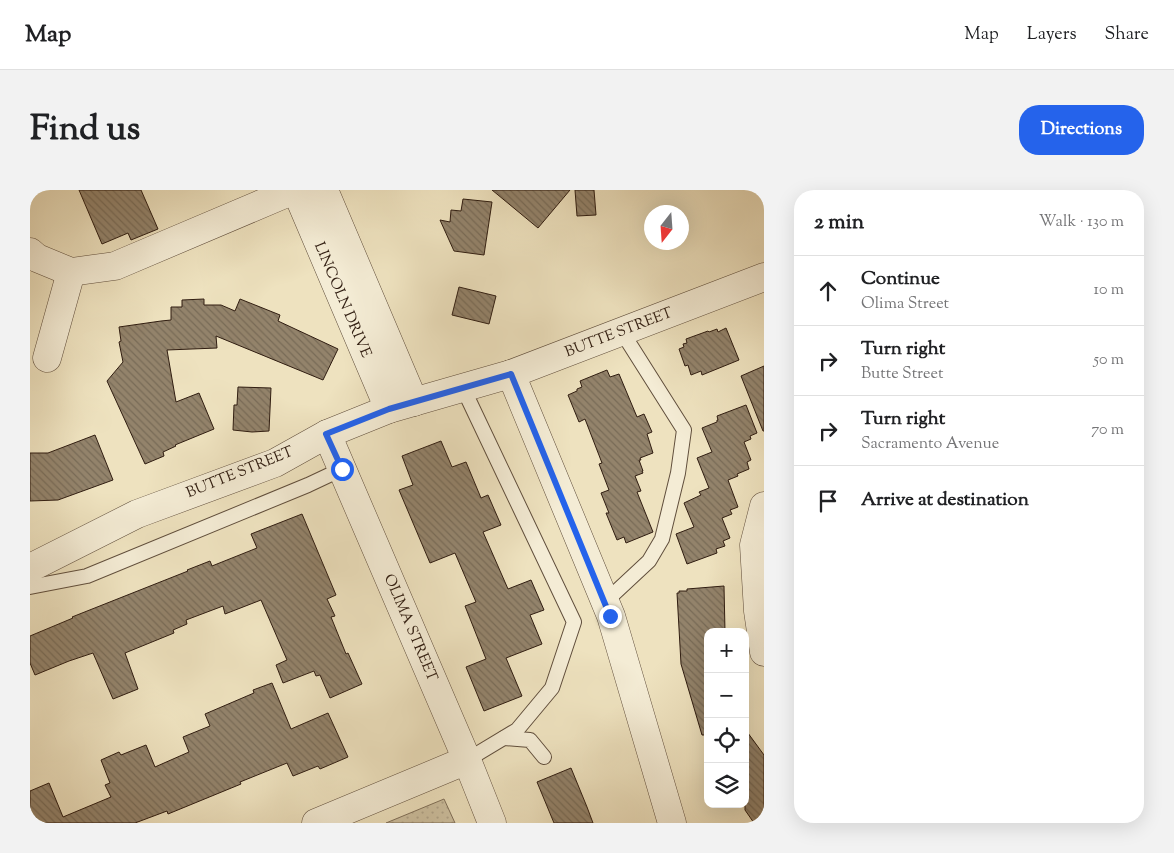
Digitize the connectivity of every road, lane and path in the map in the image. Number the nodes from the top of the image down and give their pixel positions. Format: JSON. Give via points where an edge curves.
{"nodes":[{"id":1,"x":295,"y":190,"type":"edge"},
{"id":2,"x":324,"y":190,"type":"edge"},
{"id":3,"x":30,"y":252,"type":"edge"},
{"id":4,"x":71,"y":272,"type":"junction"},
{"id":5,"x":764,"y":277,"type":"edge"},
{"id":6,"x":622,"y":332,"type":"junction"},
{"id":7,"x":47,"y":358,"type":"dead end"},
{"id":8,"x":511,"y":374,"type":"junction"},
{"id":9,"x":463,"y":388,"type":"junction"},
{"id":10,"x":402,"y":405,"type":"junction"},
{"id":11,"x":326,"y":434,"type":"junction"},
{"id":12,"x":342,"y":469,"type":"junction"},
{"id":13,"x":764,"y":506,"type":"edge"},
{"id":14,"x":30,"y":568,"type":"edge"},
{"id":15,"x":30,"y":587,"type":"edge"},
{"id":16,"x":604,"y":602,"type":"junction"},
{"id":17,"x":764,"y":652,"type":"edge"},
{"id":18,"x":504,"y":738,"type":"junction"},
{"id":19,"x":544,"y":757,"type":"dead end"},
{"id":20,"x":467,"y":760,"type":"junction"},
{"id":21,"x":316,"y":823,"type":"edge"},
{"id":22,"x":492,"y":823,"type":"edge"},
{"id":23,"x":672,"y":823,"type":"edge"}],
"edges":[{"from":1,"to":4,"type":"street","via":[[115,266]]},
{"from":1,"to":10,"type":"street","name":"LINCOLN DRIVE"},
{"from":2,"to":10,"type":"street","name":"LINCOLN DRIVE"},
{"from":3,"to":4,"type":"street"},
{"from":4,"to":7,"type":"street"},
{"from":5,"to":6,"type":"street","name":"BUTTE STREET"},
{"from":6,"to":8,"type":"street","name":"BUTTE STREET"},
{"from":6,"to":16,"type":"lane","via":[[684,430],[678,473],[662,539],[649,561]]},
{"from":8,"to":9,"type":"street","name":"BUTTE STREET"},
{"from":8,"to":16,"type":"street"},
{"from":9,"to":10,"type":"street","name":"BUTTE STREET"},
{"from":9,"to":18,"type":"lane","via":[[574,622],[552,688],[518,730]]},
{"from":10,"to":11,"type":"street","name":"BUTTE STREET"},
{"from":11,"to":12,"type":"street","name":"OLIMA STREET"},
{"from":11,"to":14,"type":"street","name":"BUTTE STREET","via":[[275,463],[137,514]]},
{"from":12,"to":15,"type":"lane","via":[[86,576]]},
{"from":12,"to":20,"type":"street","name":"OLIMA STREET"},
{"from":13,"to":17,"type":"street","via":[[754,544]]},
{"from":16,"to":23,"type":"street"},
{"from":18,"to":19,"type":"lane","via":[[530,740]]},
{"from":18,"to":20,"type":"lane"},
{"from":20,"to":21,"type":"street"},
{"from":20,"to":22,"type":"street","name":"OLIMA STREET"}]}
